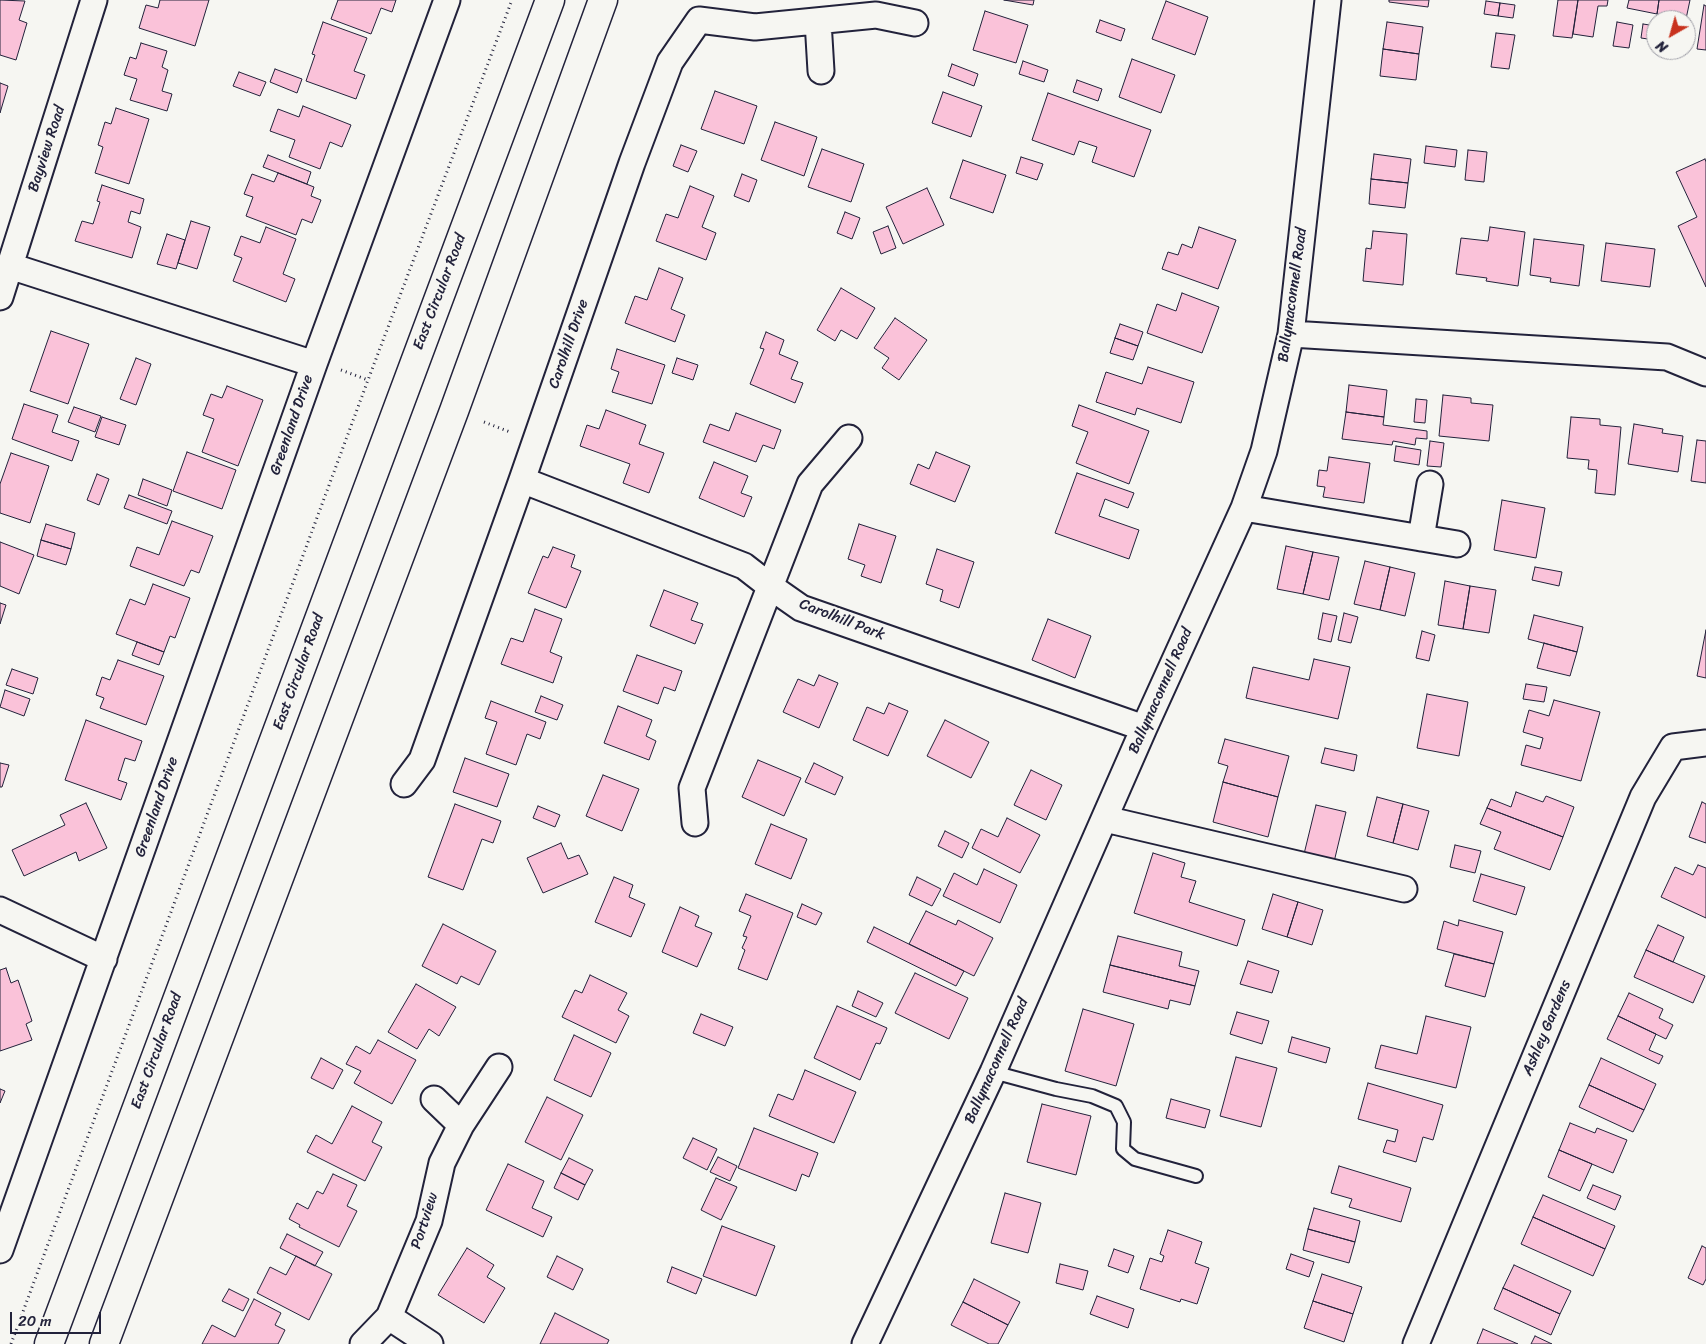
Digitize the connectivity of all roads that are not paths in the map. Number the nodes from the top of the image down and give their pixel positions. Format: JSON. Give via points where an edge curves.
{"nodes":[{"id":1,"x":94,"y":0,"type":"edge"},
{"id":2,"x":447,"y":0,"type":"edge"},
{"id":3,"x":550,"y":0,"type":"edge"},
{"id":4,"x":603,"y":0,"type":"edge"},
{"id":5,"x":1328,"y":0,"type":"edge"},
{"id":6,"x":818,"y":21,"type":"junction"},
{"id":7,"x":915,"y":23,"type":"dead end"},
{"id":8,"x":821,"y":71,"type":"dead end"},
{"id":9,"x":10,"y":266,"type":"junction"},
{"id":10,"x":0,"y":297,"type":"edge"},
{"id":11,"x":1291,"y":334,"type":"junction"},
{"id":12,"x":314,"y":364,"type":"junction"},
{"id":13,"x":1706,"y":373,"type":"edge"},
{"id":14,"x":849,"y":438,"type":"dead end"},
{"id":15,"x":522,"y":480,"type":"junction"},
{"id":16,"x":1430,"y":484,"type":"dead end"},
{"id":17,"x":1244,"y":508,"type":"junction"},
{"id":18,"x":1421,"y":538,"type":"junction"},
{"id":19,"x":1457,"y":544,"type":"dead end"},
{"id":20,"x":771,"y":587,"type":"junction"},
{"id":21,"x":1144,"y":728,"type":"junction"},
{"id":22,"x":1706,"y":743,"type":"edge"},
{"id":23,"x":404,"y":784,"type":"dead end"},
{"id":24,"x":1105,"y":819,"type":"junction"},
{"id":25,"x":695,"y":823,"type":"dead end"},
{"id":26,"x":1404,"y":889,"type":"dead end"},
{"id":27,"x":0,"y":910,"type":"edge"},
{"id":28,"x":104,"y":959,"type":"junction"},
{"id":29,"x":499,"y":1066,"type":"dead end"},
{"id":30,"x":993,"y":1072,"type":"junction"},
{"id":31,"x":434,"y":1099,"type":"dead end"},
{"id":32,"x":461,"y":1125,"type":"junction"},
{"id":33,"x":1196,"y":1176,"type":"dead end"},
{"id":34,"x":0,"y":1250,"type":"edge"},
{"id":35,"x":389,"y":1316,"type":"junction"},
{"id":36,"x":49,"y":1344,"type":"edge"},
{"id":37,"x":104,"y":1344,"type":"edge"},
{"id":38,"x":363,"y":1344,"type":"edge"},
{"id":39,"x":430,"y":1344,"type":"edge"},
{"id":40,"x":865,"y":1344,"type":"edge"},
{"id":41,"x":1416,"y":1344,"type":"edge"}],
"edges":[{"from":1,"to":9,"type":"street","name":"Bayview Road"},
{"from":2,"to":12,"type":"street","name":"Greenland Drive"},
{"from":3,"to":36,"type":"highway","name":"East Circular Road"},
{"from":4,"to":37,"type":"highway","via":[[454,411]]},
{"from":5,"to":11,"type":"street","name":"Ballymaconnell Road"},
{"from":6,"to":7,"type":"street","name":"Carolhill Drive","via":[[876,16]]},
{"from":6,"to":8,"type":"street"},
{"from":6,"to":15,"type":"street","name":"Carolhill Drive","via":[[755,27],[699,20],[670,62]]},
{"from":9,"to":10,"type":"street","name":"Bayview Road"},
{"from":9,"to":12,"type":"street","name":"Greenland Drive"},
{"from":11,"to":13,"type":"street","via":[[1667,357]]},
{"from":11,"to":17,"type":"street","name":"Ballymaconnell Road","via":[[1264,451]]},
{"from":12,"to":28,"type":"street","name":"Greenland Drive"},
{"from":14,"to":20,"type":"street","via":[[810,484]]},
{"from":15,"to":20,"type":"street","name":"Carolhill Park","via":[[744,566]]},
{"from":15,"to":23,"type":"street","name":"Carolhill Drive","via":[[422,760]]},
{"from":16,"to":18,"type":"street"},
{"from":17,"to":18,"type":"street"},
{"from":17,"to":21,"type":"street","name":"Ballymaconnell Road"},
{"from":18,"to":19,"type":"street"},
{"from":20,"to":21,"type":"street","name":"Carolhill Park","via":[[801,608]]},
{"from":20,"to":25,"type":"street","via":[[692,788]]},
{"from":21,"to":24,"type":"street","name":"Ballymaconnell Road"},
{"from":22,"to":41,"type":"street","name":"Ashley Gardens","via":[[1673,747],[1643,797]]},
{"from":24,"to":26,"type":"street"},
{"from":24,"to":30,"type":"street","name":"Ballymaconnell Road"},
{"from":27,"to":28,"type":"street"},
{"from":28,"to":34,"type":"street","name":"Greenland Drive"},
{"from":29,"to":32,"type":"street","name":"Portview"},
{"from":30,"to":33,"type":"lane","via":[[1092,1096],[1116,1106],[1124,1122],[1123,1150],[1135,1159]]},
{"from":30,"to":40,"type":"street","name":"Ballymaconnell Road"},
{"from":31,"to":32,"type":"street"},
{"from":32,"to":35,"type":"street","name":"Portview","via":[[442,1163],[428,1221]]},
{"from":35,"to":38,"type":"street","name":"Portview"},
{"from":35,"to":39,"type":"street"}]}
